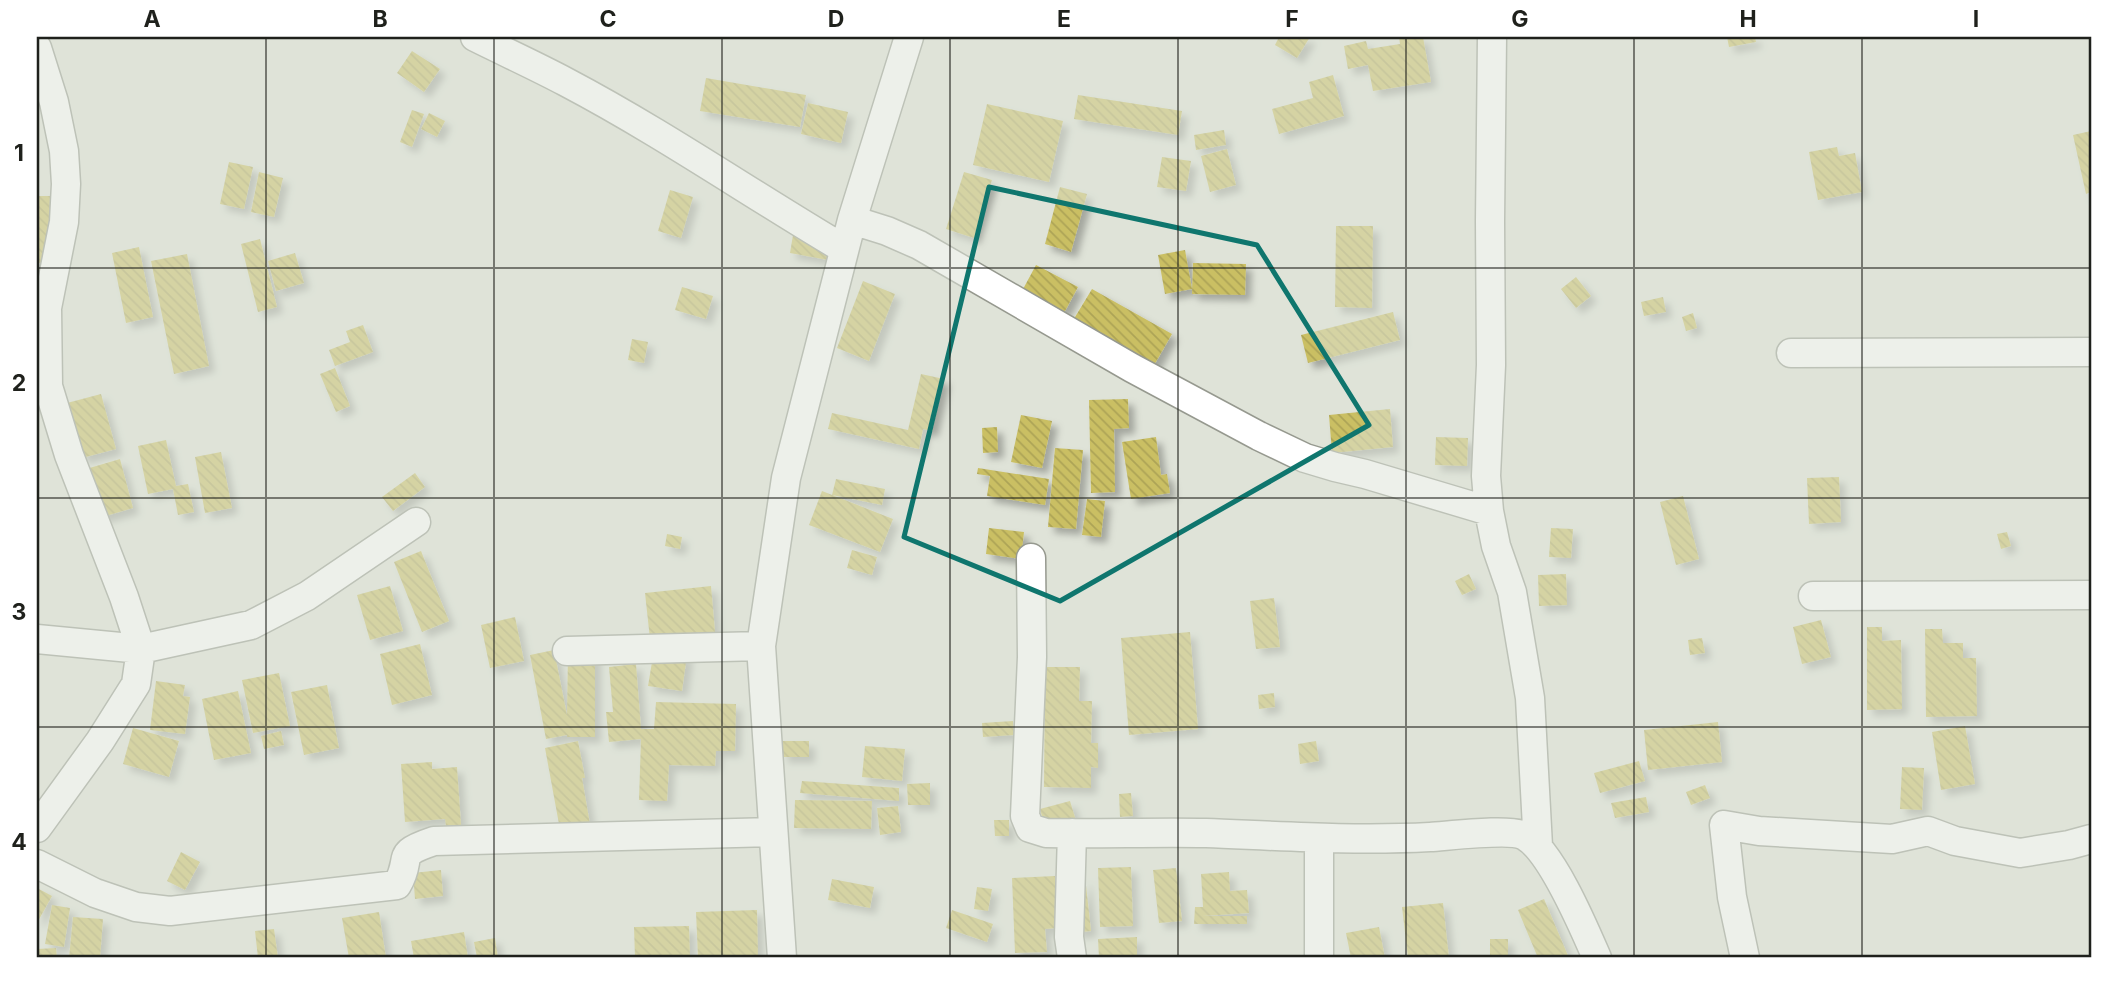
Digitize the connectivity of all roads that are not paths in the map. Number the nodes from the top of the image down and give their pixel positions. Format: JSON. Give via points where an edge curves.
{"nodes":[{"id":1,"x":475,"y":37,"type":"edge"},
{"id":2,"x":909,"y":37,"type":"edge"},
{"id":3,"x":1492,"y":37,"type":"edge"},
{"id":4,"x":39,"y":62,"type":"edge"},
{"id":5,"x":46,"y":102,"type":"edge"},
{"id":6,"x":852,"y":220,"type":"junction"},
{"id":7,"x":844,"y":249,"type":"junction"},
{"id":8,"x":2091,"y":352,"type":"edge"},
{"id":9,"x":1791,"y":354,"type":"dead end"},
{"id":10,"x":48,"y":424,"type":"edge"},
{"id":11,"x":1489,"y":511,"type":"junction"},
{"id":12,"x":416,"y":522,"type":"dead end"},
{"id":13,"x":1031,"y":558,"type":"dead end"},
{"id":14,"x":2091,"y":595,"type":"edge"},
{"id":15,"x":1813,"y":596,"type":"dead end"},
{"id":16,"x":37,"y":639,"type":"edge"},
{"id":17,"x":761,"y":646,"type":"junction"},
{"id":18,"x":141,"y":649,"type":"junction"},
{"id":19,"x":566,"y":651,"type":"dead end"},
{"id":20,"x":37,"y":828,"type":"edge"},
{"id":21,"x":773,"y":832,"type":"junction"},
{"id":22,"x":1072,"y":833,"type":"junction"},
{"id":23,"x":1319,"y":839,"type":"junction"},
{"id":24,"x":2091,"y":839,"type":"edge"},
{"id":25,"x":1538,"y":846,"type":"junction"},
{"id":26,"x":37,"y":863,"type":"edge"},
{"id":27,"x":782,"y":958,"type":"edge"},
{"id":28,"x":1072,"y":958,"type":"edge"},
{"id":29,"x":1319,"y":958,"type":"edge"},
{"id":30,"x":1597,"y":958,"type":"edge"},
{"id":31,"x":1745,"y":958,"type":"edge"}],
"edges":[{"from":1,"to":7,"type":"street","via":[[567,82]]},
{"from":2,"to":6,"type":"street"},
{"from":3,"to":11,"type":"street"},
{"from":4,"to":5,"type":"street"},
{"from":5,"to":10,"type":"street","via":[[64,151],[66,184],[64,222],[47,308]]},
{"from":6,"to":7,"type":"street"},
{"from":6,"to":11,"type":"street","via":[[919,245],[1132,368],[1305,458]]},
{"from":7,"to":17,"type":"street","via":[[786,478]]},
{"from":8,"to":9,"type":"street"},
{"from":10,"to":18,"type":"street","via":[[69,455]]},
{"from":11,"to":25,"type":"street","via":[[1512,592],[1530,698]]},
{"from":12,"to":18,"type":"street","via":[[307,596],[251,625]]},
{"from":13,"to":22,"type":"street","via":[[1025,816],[1030,828]]},
{"from":14,"to":15,"type":"street"},
{"from":16,"to":18,"type":"street"},
{"from":17,"to":19,"type":"street"},
{"from":17,"to":21,"type":"street"},
{"from":18,"to":20,"type":"street","via":[[135,684]]},
{"from":21,"to":26,"type":"street","via":[[434,841],[406,853],[397,885],[170,911],[136,907],[95,893]]},
{"from":21,"to":27,"type":"street"},
{"from":22,"to":23,"type":"street"},
{"from":22,"to":28,"type":"street"},
{"from":23,"to":25,"type":"street","via":[[1506,833],[1522,834]]},
{"from":23,"to":29,"type":"street"},
{"from":24,"to":31,"type":"street","via":[[2020,853],[1928,831],[1892,839],[1724,825]]},
{"from":25,"to":30,"type":"street","via":[[1576,910]]}]}
